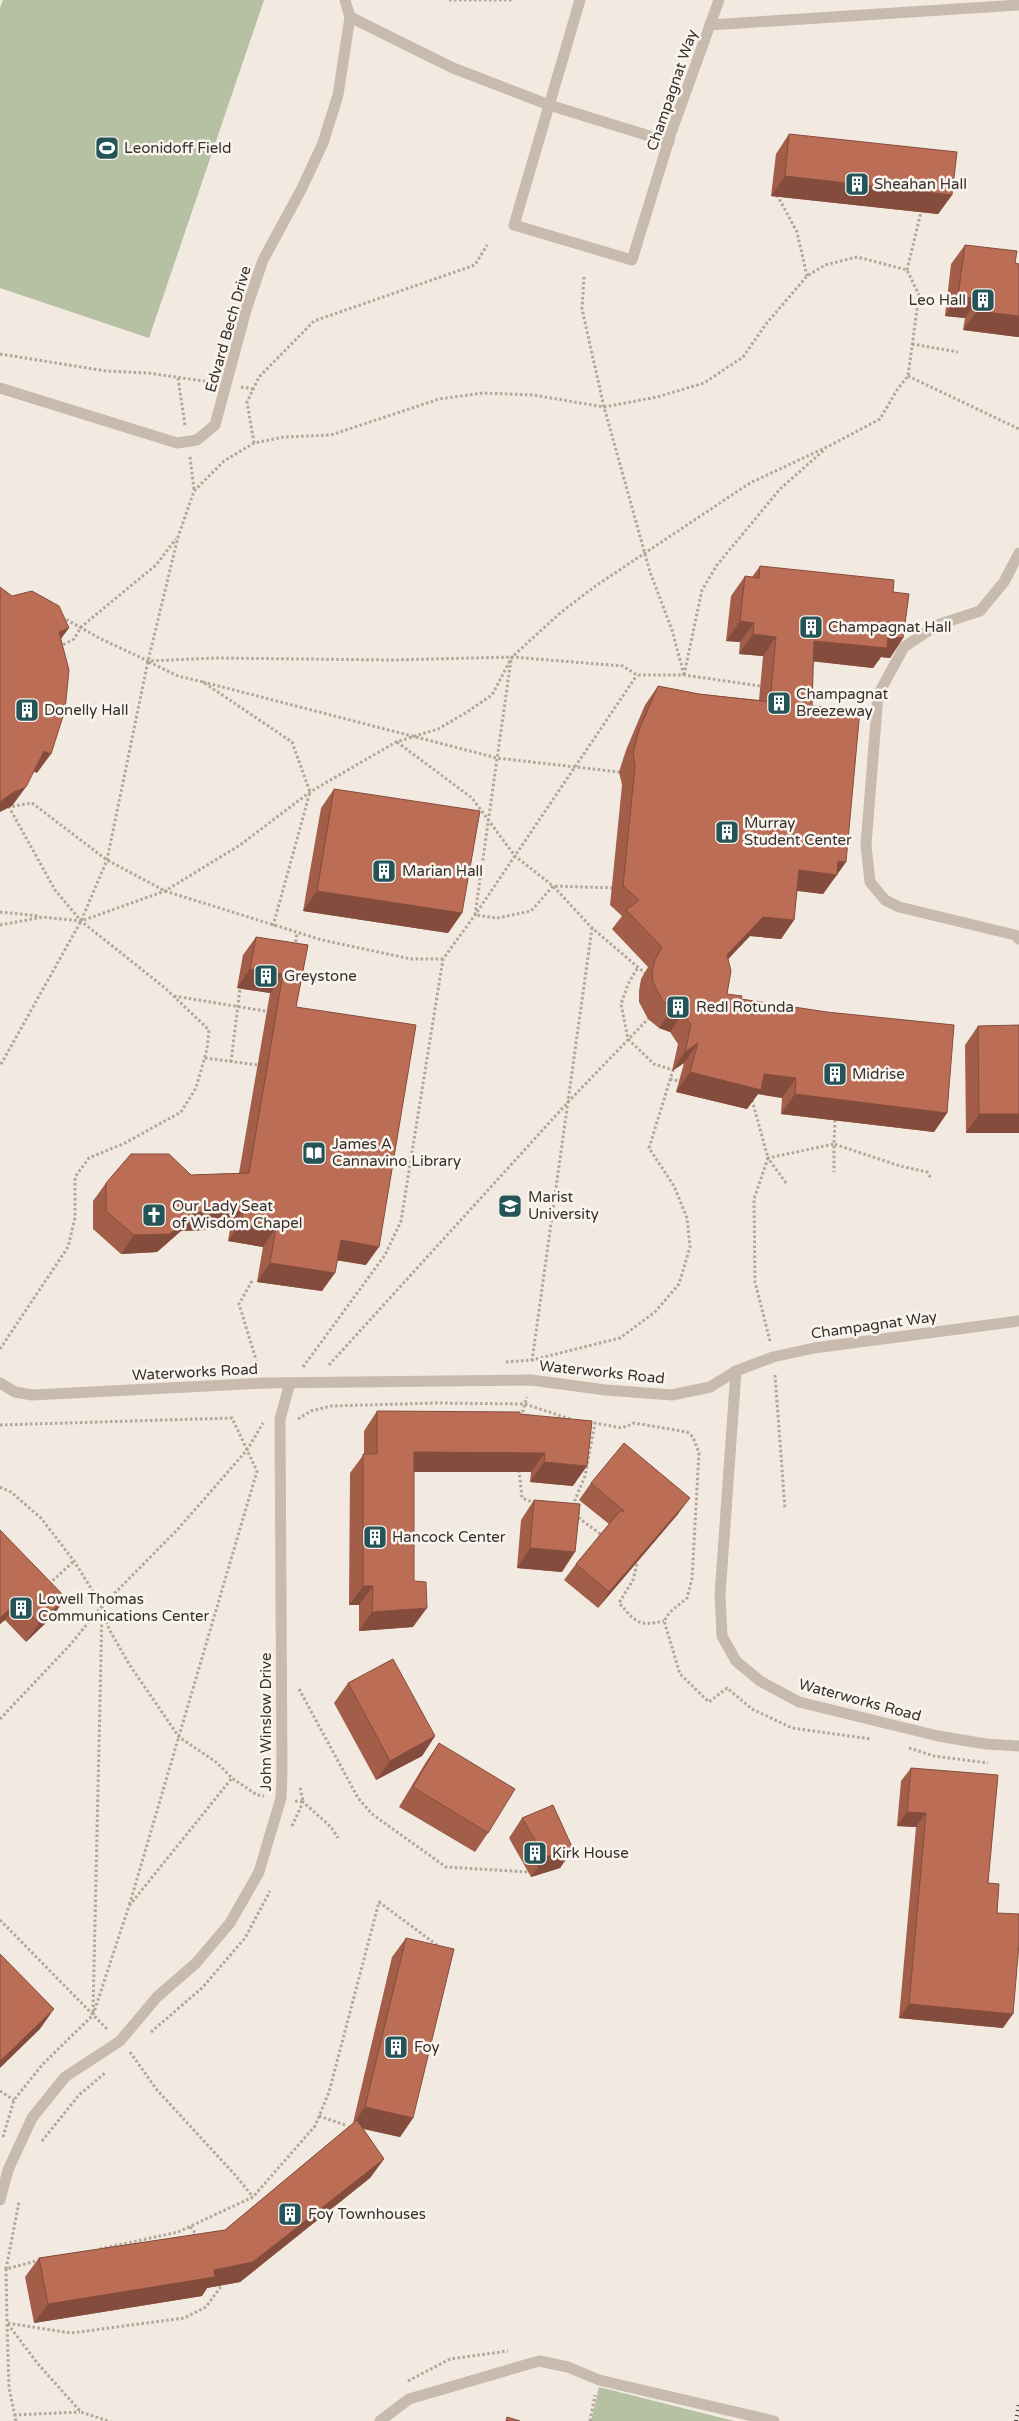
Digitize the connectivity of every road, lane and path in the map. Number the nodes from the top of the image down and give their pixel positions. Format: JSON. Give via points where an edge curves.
{"nodes":[{"id":1,"x":345,"y":0,"type":"edge"},
{"id":2,"x":449,"y":0,"type":"edge"},
{"id":3,"x":514,"y":0,"type":"edge"},
{"id":4,"x":580,"y":0,"type":"edge"},
{"id":5,"x":719,"y":0,"type":"edge"},
{"id":6,"x":1019,"y":5,"type":"edge"},
{"id":7,"x":350,"y":17,"type":"junction"},
{"id":8,"x":710,"y":25,"type":"junction"},
{"id":9,"x":549,"y":105,"type":"junction"},
{"id":10,"x":669,"y":142,"type":"junction"},
{"id":11,"x":777,"y":195,"type":"dead end"},
{"id":12,"x":921,"y":212,"type":"edge"},
{"id":13,"x":487,"y":245,"type":"dead end"},
{"id":14,"x":907,"y":270,"type":"junction"},
{"id":15,"x":807,"y":276,"type":"junction"},
{"id":16,"x":584,"y":277,"type":"dead end"},
{"id":17,"x":912,"y":344,"type":"junction"},
{"id":18,"x":958,"y":352,"type":"dead end"},
{"id":19,"x":0,"y":354,"type":"edge"},
{"id":20,"x":908,"y":376,"type":"junction"},
{"id":21,"x":227,"y":384,"type":"junction"},
{"id":22,"x":0,"y":388,"type":"edge"},
{"id":23,"x":253,"y":389,"type":"junction"},
{"id":24,"x":604,"y":407,"type":"junction"},
{"id":25,"x":1019,"y":429,"type":"edge"},
{"id":26,"x":254,"y":443,"type":"junction"},
{"id":27,"x":831,"y":445,"type":"junction"},
{"id":28,"x":178,"y":537,"type":"junction"},
{"id":29,"x":1019,"y":553,"type":"edge"},
{"id":30,"x":644,"y":554,"type":"junction"},
{"id":31,"x":61,"y":616,"type":"edge"},
{"id":32,"x":81,"y":627,"type":"junction"},
{"id":33,"x":56,"y":649,"type":"edge"},
{"id":34,"x":512,"y":657,"type":"junction"},
{"id":35,"x":148,"y":662,"type":"junction"},
{"id":36,"x":637,"y":675,"type":"junction"},
{"id":37,"x":684,"y":675,"type":"junction"},
{"id":38,"x":203,"y":682,"type":"junction"},
{"id":39,"x":760,"y":686,"type":"dead end"},
{"id":40,"x":414,"y":735,"type":"junction"},
{"id":41,"x":396,"y":742,"type":"junction"},
{"id":42,"x":497,"y":758,"type":"junction"},
{"id":43,"x":577,"y":766,"type":"junction"},
{"id":44,"x":619,"y":772,"type":"dead end"},
{"id":45,"x":310,"y":792,"type":"junction"},
{"id":46,"x":489,"y":819,"type":"junction"},
{"id":47,"x":515,"y":856,"type":"junction"},
{"id":48,"x":107,"y":860,"type":"junction"},
{"id":49,"x":553,"y":886,"type":"junction"},
{"id":50,"x":612,"y":888,"type":"dead end"},
{"id":51,"x":165,"y":891,"type":"junction"},
{"id":52,"x":0,"y":912,"type":"edge"},
{"id":53,"x":475,"y":915,"type":"junction"},
{"id":54,"x":81,"y":920,"type":"junction"},
{"id":55,"x":0,"y":925,"type":"edge"},
{"id":56,"x":272,"y":926,"type":"junction"},
{"id":57,"x":592,"y":928,"type":"junction"},
{"id":58,"x":297,"y":932,"type":"junction"},
{"id":59,"x":1019,"y":939,"type":"edge"},
{"id":60,"x":294,"y":951,"type":"edge"},
{"id":61,"x":638,"y":967,"type":"junction"},
{"id":62,"x":646,"y":974,"type":"dead end"},
{"id":63,"x":240,"y":988,"type":"dead end"},
{"id":64,"x":173,"y":996,"type":"junction"},
{"id":65,"x":238,"y":1006,"type":"junction"},
{"id":66,"x":275,"y":1012,"type":"edge"},
{"id":67,"x":648,"y":1019,"type":"dead end"},
{"id":68,"x":628,"y":1040,"type":"junction"},
{"id":69,"x":205,"y":1058,"type":"junction"},
{"id":70,"x":231,"y":1062,"type":"junction"},
{"id":71,"x":258,"y":1065,"type":"dead end"},
{"id":72,"x":0,"y":1066,"type":"edge"},
{"id":73,"x":670,"y":1079,"type":"junction"},
{"id":74,"x":689,"y":1084,"type":"edge"},
{"id":75,"x":744,"y":1098,"type":"edge"},
{"id":76,"x":569,"y":1101,"type":"junction"},
{"id":77,"x":835,"y":1120,"type":"edge"},
{"id":78,"x":834,"y":1144,"type":"junction"},
{"id":79,"x":768,"y":1158,"type":"junction"},
{"id":80,"x":834,"y":1172,"type":"dead end"},
{"id":81,"x":931,"y":1178,"type":"dead end"},
{"id":82,"x":786,"y":1183,"type":"dead end"},
{"id":83,"x":252,"y":1281,"type":"dead end"},
{"id":84,"x":1019,"y":1321,"type":"edge"},
{"id":85,"x":0,"y":1349,"type":"edge"},
{"id":86,"x":773,"y":1357,"type":"junction"},
{"id":87,"x":532,"y":1360,"type":"junction"},
{"id":88,"x":498,"y":1362,"type":"dead end"},
{"id":89,"x":337,"y":1367,"type":"dead end"},
{"id":90,"x":736,"y":1371,"type":"junction"},
{"id":91,"x":531,"y":1380,"type":"junction"},
{"id":92,"x":0,"y":1383,"type":"edge"},
{"id":93,"x":265,"y":1383,"type":"junction"},
{"id":94,"x":290,"y":1383,"type":"junction"},
{"id":95,"x":525,"y":1404,"type":"junction"},
{"id":96,"x":573,"y":1419,"type":"edge"},
{"id":97,"x":296,"y":1420,"type":"dead end"},
{"id":98,"x":520,"y":1421,"type":"edge"},
{"id":99,"x":580,"y":1421,"type":"edge"},
{"id":100,"x":595,"y":1424,"type":"junction"},
{"id":101,"x":0,"y":1425,"type":"edge"},
{"id":102,"x":519,"y":1465,"type":"edge"},
{"id":103,"x":0,"y":1487,"type":"edge"},
{"id":104,"x":539,"y":1504,"type":"edge"},
{"id":105,"x":786,"y":1508,"type":"dead end"},
{"id":106,"x":572,"y":1516,"type":"edge"},
{"id":107,"x":580,"y":1519,"type":"junction"},
{"id":108,"x":606,"y":1539,"type":"edge"},
{"id":109,"x":629,"y":1558,"type":"edge"},
{"id":110,"x":74,"y":1561,"type":"junction"},
{"id":111,"x":47,"y":1585,"type":"edge"},
{"id":112,"x":102,"y":1606,"type":"junction"},
{"id":113,"x":664,"y":1621,"type":"junction"},
{"id":114,"x":298,"y":1686,"type":"dead end"},
{"id":115,"x":179,"y":1737,"type":"junction"},
{"id":116,"x":874,"y":1739,"type":"dead end"},
{"id":117,"x":900,"y":1746,"type":"dead end"},
{"id":118,"x":1019,"y":1746,"type":"edge"},
{"id":119,"x":990,"y":1763,"type":"dead end"},
{"id":120,"x":232,"y":1778,"type":"junction"},
{"id":121,"x":280,"y":1798,"type":"junction"},
{"id":122,"x":303,"y":1802,"type":"dead end"},
{"id":123,"x":338,"y":1838,"type":"dead end"},
{"id":124,"x":529,"y":1872,"type":"dead end"},
{"id":125,"x":129,"y":1906,"type":"junction"},
{"id":126,"x":444,"y":1950,"type":"edge"},
{"id":127,"x":93,"y":2015,"type":"junction"},
{"id":128,"x":0,"y":2091,"type":"edge"},
{"id":129,"x":14,"y":2100,"type":"junction"},
{"id":130,"x":319,"y":2116,"type":"junction"},
{"id":131,"x":345,"y":2125,"type":"dead end"},
{"id":132,"x":0,"y":2145,"type":"edge"},
{"id":133,"x":0,"y":2200,"type":"edge"},
{"id":134,"x":190,"y":2227,"type":"junction"},
{"id":135,"x":181,"y":2231,"type":"junction"},
{"id":136,"x":183,"y":2238,"type":"edge"},
{"id":137,"x":201,"y":2238,"type":"edge"},
{"id":138,"x":95,"y":2250,"type":"edge"},
{"id":139,"x":46,"y":2259,"type":"edge"},
{"id":140,"x":222,"y":2285,"type":"edge"},
{"id":141,"x":7,"y":2323,"type":"junction"},
{"id":142,"x":598,"y":2380,"type":"junction"},
{"id":143,"x":81,"y":2412,"type":"junction"},
{"id":144,"x":14,"y":2414,"type":"junction"},
{"id":145,"x":16,"y":2421,"type":"edge"},
{"id":146,"x":108,"y":2421,"type":"edge"},
{"id":147,"x":380,"y":2421,"type":"edge"},
{"id":148,"x":590,"y":2421,"type":"edge"},
{"id":149,"x":774,"y":2421,"type":"edge"}],
"edges":[{"from":1,"to":7,"type":"lane","name":"Edvard Bech Drive"},
{"from":2,"to":3,"type":"path"},
{"from":4,"to":9,"type":"lane"},
{"from":5,"to":8,"type":"lane"},
{"from":6,"to":8,"type":"lane","name":"Champagnat Way"},
{"from":7,"to":9,"type":"lane","via":[[453,68]]},
{"from":7,"to":21,"type":"lane","name":"Edvard Bech Drive","via":[[338,95],[323,143],[263,260]]},
{"from":8,"to":10,"type":"lane","name":"Champagnat Way"},
{"from":9,"to":10,"type":"lane"},
{"from":9,"to":10,"type":"lane","name":"Champagnat Way","via":[[514,224],[632,260]]},
{"from":11,"to":15,"type":"path","via":[[797,232]]},
{"from":12,"to":14,"type":"path"},
{"from":13,"to":23,"type":"path","via":[[475,265],[314,322],[259,377]]},
{"from":14,"to":15,"type":"path","via":[[858,256],[825,264]]},
{"from":14,"to":17,"type":"path","via":[[919,295]]},
{"from":15,"to":24,"type":"path","via":[[743,357],[704,383],[657,397]]},
{"from":16,"to":24,"type":"path","via":[[582,309]]},
{"from":17,"to":18,"type":"path"},
{"from":17,"to":20,"type":"path"},
{"from":19,"to":21,"type":"path","via":[[106,371]]},
{"from":20,"to":25,"type":"path"},
{"from":20,"to":27,"type":"path","via":[[880,419]]},
{"from":21,"to":22,"type":"lane","name":"Edvard Bech Drive","via":[[215,425],[197,440],[177,443]]},
{"from":21,"to":23,"type":"path"},
{"from":23,"to":26,"type":"path","via":[[247,402]]},
{"from":24,"to":26,"type":"path","via":[[533,395],[483,393],[439,398],[331,434],[284,436]]},
{"from":24,"to":30,"type":"path"},
{"from":26,"to":28,"type":"path","via":[[224,461],[194,491]]},
{"from":27,"to":30,"type":"path","via":[[750,483]]},
{"from":27,"to":37,"type":"path","via":[[780,489],[717,565],[702,590]]},
{"from":28,"to":32,"type":"path","via":[[156,565]]},
{"from":28,"to":35,"type":"path"},
{"from":29,"to":59,"type":"lane","via":[[1004,582],[980,611],[937,625],[904,647],[878,695],[866,845],[870,882],[884,900],[899,907],[1015,935]]},
{"from":30,"to":34,"type":"path","via":[[559,614]]},
{"from":30,"to":37,"type":"path","via":[[672,630]]},
{"from":31,"to":32,"type":"path"},
{"from":32,"to":33,"type":"path","via":[[74,639]]},
{"from":32,"to":35,"type":"path"},
{"from":34,"to":35,"type":"path","via":[[392,660],[215,658]]},
{"from":34,"to":36,"type":"path","via":[[623,666]]},
{"from":34,"to":40,"type":"path","via":[[492,695],[438,728]]},
{"from":34,"to":42,"type":"path"},
{"from":35,"to":38,"type":"path","via":[[178,676]]},
{"from":35,"to":48,"type":"path"},
{"from":36,"to":37,"type":"path"},
{"from":36,"to":43,"type":"path"},
{"from":37,"to":39,"type":"path"},
{"from":38,"to":40,"type":"path"},
{"from":38,"to":45,"type":"path","via":[[292,742]]},
{"from":40,"to":41,"type":"path"},
{"from":40,"to":42,"type":"path"},
{"from":41,"to":45,"type":"path"},
{"from":41,"to":46,"type":"path","via":[[472,798]]},
{"from":42,"to":43,"type":"path"},
{"from":42,"to":46,"type":"path"},
{"from":43,"to":44,"type":"path"},
{"from":43,"to":47,"type":"path"},
{"from":45,"to":51,"type":"path","via":[[240,845]]},
{"from":45,"to":56,"type":"path"},
{"from":46,"to":47,"type":"path"},
{"from":46,"to":53,"type":"path"},
{"from":47,"to":49,"type":"path"},
{"from":47,"to":53,"type":"path"},
{"from":48,"to":51,"type":"path"},
{"from":48,"to":54,"type":"path"},
{"from":48,"to":54,"type":"path","via":[[32,803],[9,807],[55,890]]},
{"from":49,"to":50,"type":"path"},
{"from":49,"to":53,"type":"path","via":[[531,910],[497,918]]},
{"from":49,"to":57,"type":"path"},
{"from":51,"to":54,"type":"path"},
{"from":51,"to":56,"type":"path"},
{"from":52,"to":54,"type":"path"},
{"from":53,"to":58,"type":"path","via":[[443,959],[411,959]]},
{"from":54,"to":55,"type":"path","via":[[43,917]]},
{"from":54,"to":64,"type":"path"},
{"from":54,"to":72,"type":"path"},
{"from":56,"to":58,"type":"path"},
{"from":57,"to":61,"type":"path"},
{"from":57,"to":76,"type":"path"},
{"from":58,"to":60,"type":"path"},
{"from":61,"to":62,"type":"path"},
{"from":61,"to":68,"type":"path","via":[[621,1004]]},
{"from":63,"to":65,"type":"path"},
{"from":64,"to":65,"type":"path"},
{"from":64,"to":69,"type":"path","via":[[209,1030]]},
{"from":65,"to":66,"type":"path"},
{"from":65,"to":70,"type":"path"},
{"from":67,"to":68,"type":"path"},
{"from":68,"to":73,"type":"path","via":[[654,1064],[673,1070]]},
{"from":68,"to":76,"type":"path"},
{"from":69,"to":70,"type":"path"},
{"from":69,"to":85,"type":"path","via":[[196,1088],[181,1112],[125,1143],[89,1158],[75,1177],[75,1218],[68,1248]]},
{"from":70,"to":71,"type":"path"},
{"from":73,"to":74,"type":"path"},
{"from":73,"to":87,"type":"path","via":[[649,1148],[674,1186],[687,1218],[690,1247],[679,1284],[656,1312],[620,1338]]},
{"from":75,"to":79,"type":"path","via":[[753,1100]]},
{"from":76,"to":87,"type":"path"},
{"from":76,"to":89,"type":"path","via":[[328,1367]]},
{"from":77,"to":78,"type":"path"},
{"from":78,"to":79,"type":"path"},
{"from":78,"to":80,"type":"path"},
{"from":78,"to":81,"type":"path","via":[[927,1172]]},
{"from":79,"to":82,"type":"path"},
{"from":79,"to":86,"type":"path","via":[[754,1199],[755,1282]]},
{"from":83,"to":93,"type":"path","via":[[239,1304]]},
{"from":84,"to":86,"type":"lane","name":"Champagnat Way","via":[[814,1348]]},
{"from":86,"to":90,"type":"lane","name":"Champagnat Way"},
{"from":86,"to":105,"type":"path"},
{"from":87,"to":88,"type":"path"},
{"from":87,"to":91,"type":"path"},
{"from":90,"to":91,"type":"lane","name":"Waterworks Road","via":[[710,1387],[672,1394],[606,1390]]},
{"from":90,"to":118,"type":"lane","name":"Waterworks Road","via":[[720,1596],[722,1636],[736,1661],[760,1681],[800,1702],[946,1738]]},
{"from":91,"to":94,"type":"lane","name":"Waterworks Road"},
{"from":91,"to":95,"type":"path"},
{"from":92,"to":93,"type":"lane","name":"Waterworks Road","via":[[15,1392],[32,1395]]},
{"from":93,"to":94,"type":"lane","name":"Waterworks Road"},
{"from":94,"to":121,"type":"lane","name":"John Winslow Drive","via":[[280,1419]]},
{"from":95,"to":96,"type":"path"},
{"from":95,"to":97,"type":"path","via":[[331,1406],[311,1410]]},
{"from":95,"to":98,"type":"path"},
{"from":99,"to":100,"type":"path"},
{"from":100,"to":107,"type":"path","via":[[585,1476],[575,1500]]},
{"from":100,"to":113,"type":"path","via":[[622,1428],[634,1423],[687,1432],[694,1438],[699,1453],[692,1579],[687,1598]]},
{"from":101,"to":115,"type":"path","via":[[232,1418],[257,1471]]},
{"from":102,"to":104,"type":"path","via":[[522,1498]]},
{"from":103,"to":110,"type":"path","via":[[11,1492],[41,1518]]},
{"from":106,"to":107,"type":"path"},
{"from":107,"to":108,"type":"path"},
{"from":109,"to":113,"type":"path","via":[[637,1564],[633,1580],[619,1603],[636,1621],[647,1625]]},
{"from":110,"to":111,"type":"path"},
{"from":110,"to":112,"type":"path"},
{"from":112,"to":115,"type":"path","via":[[109,1629],[129,1664]]},
{"from":112,"to":127,"type":"path"},
{"from":113,"to":116,"type":"path","via":[[680,1674],[709,1702],[727,1688],[752,1709],[792,1728]]},
{"from":114,"to":124,"type":"path","via":[[358,1798],[372,1814],[446,1866]]},
{"from":115,"to":120,"type":"path","via":[[216,1762]]},
{"from":115,"to":125,"type":"path"},
{"from":117,"to":119,"type":"path","via":[[934,1756]]},
{"from":120,"to":121,"type":"path","via":[[257,1795]]},
{"from":120,"to":125,"type":"path"},
{"from":121,"to":133,"type":"lane","name":"John Winslow Drive","via":[[259,1872],[230,1923],[196,1963],[157,1997],[120,2041],[65,2077],[32,2118],[8,2170]]},
{"from":122,"to":123,"type":"path","via":[[331,1827]]},
{"from":125,"to":127,"type":"path"},
{"from":126,"to":130,"type":"path","via":[[379,1902],[330,2092]]},
{"from":127,"to":129,"type":"path","via":[[42,2065]]},
{"from":128,"to":129,"type":"path"},
{"from":129,"to":132,"type":"path"},
{"from":130,"to":131,"type":"path"},
{"from":130,"to":134,"type":"path","via":[[253,2198]]},
{"from":134,"to":135,"type":"path"},
{"from":134,"to":137,"type":"path"},
{"from":135,"to":136,"type":"path"},
{"from":135,"to":138,"type":"path"},
{"from":139,"to":141,"type":"path","via":[[6,2269]]},
{"from":140,"to":141,"type":"path","via":[[206,2307],[184,2318],[71,2333]]},
{"from":141,"to":143,"type":"path"},
{"from":141,"to":144,"type":"path","via":[[9,2388]]},
{"from":142,"to":147,"type":"lane","via":[[568,2367],[539,2361],[409,2400]]},
{"from":142,"to":148,"type":"path"},
{"from":142,"to":149,"type":"lane"},
{"from":143,"to":144,"type":"path"},
{"from":143,"to":146,"type":"path"},
{"from":144,"to":145,"type":"path"}]}
